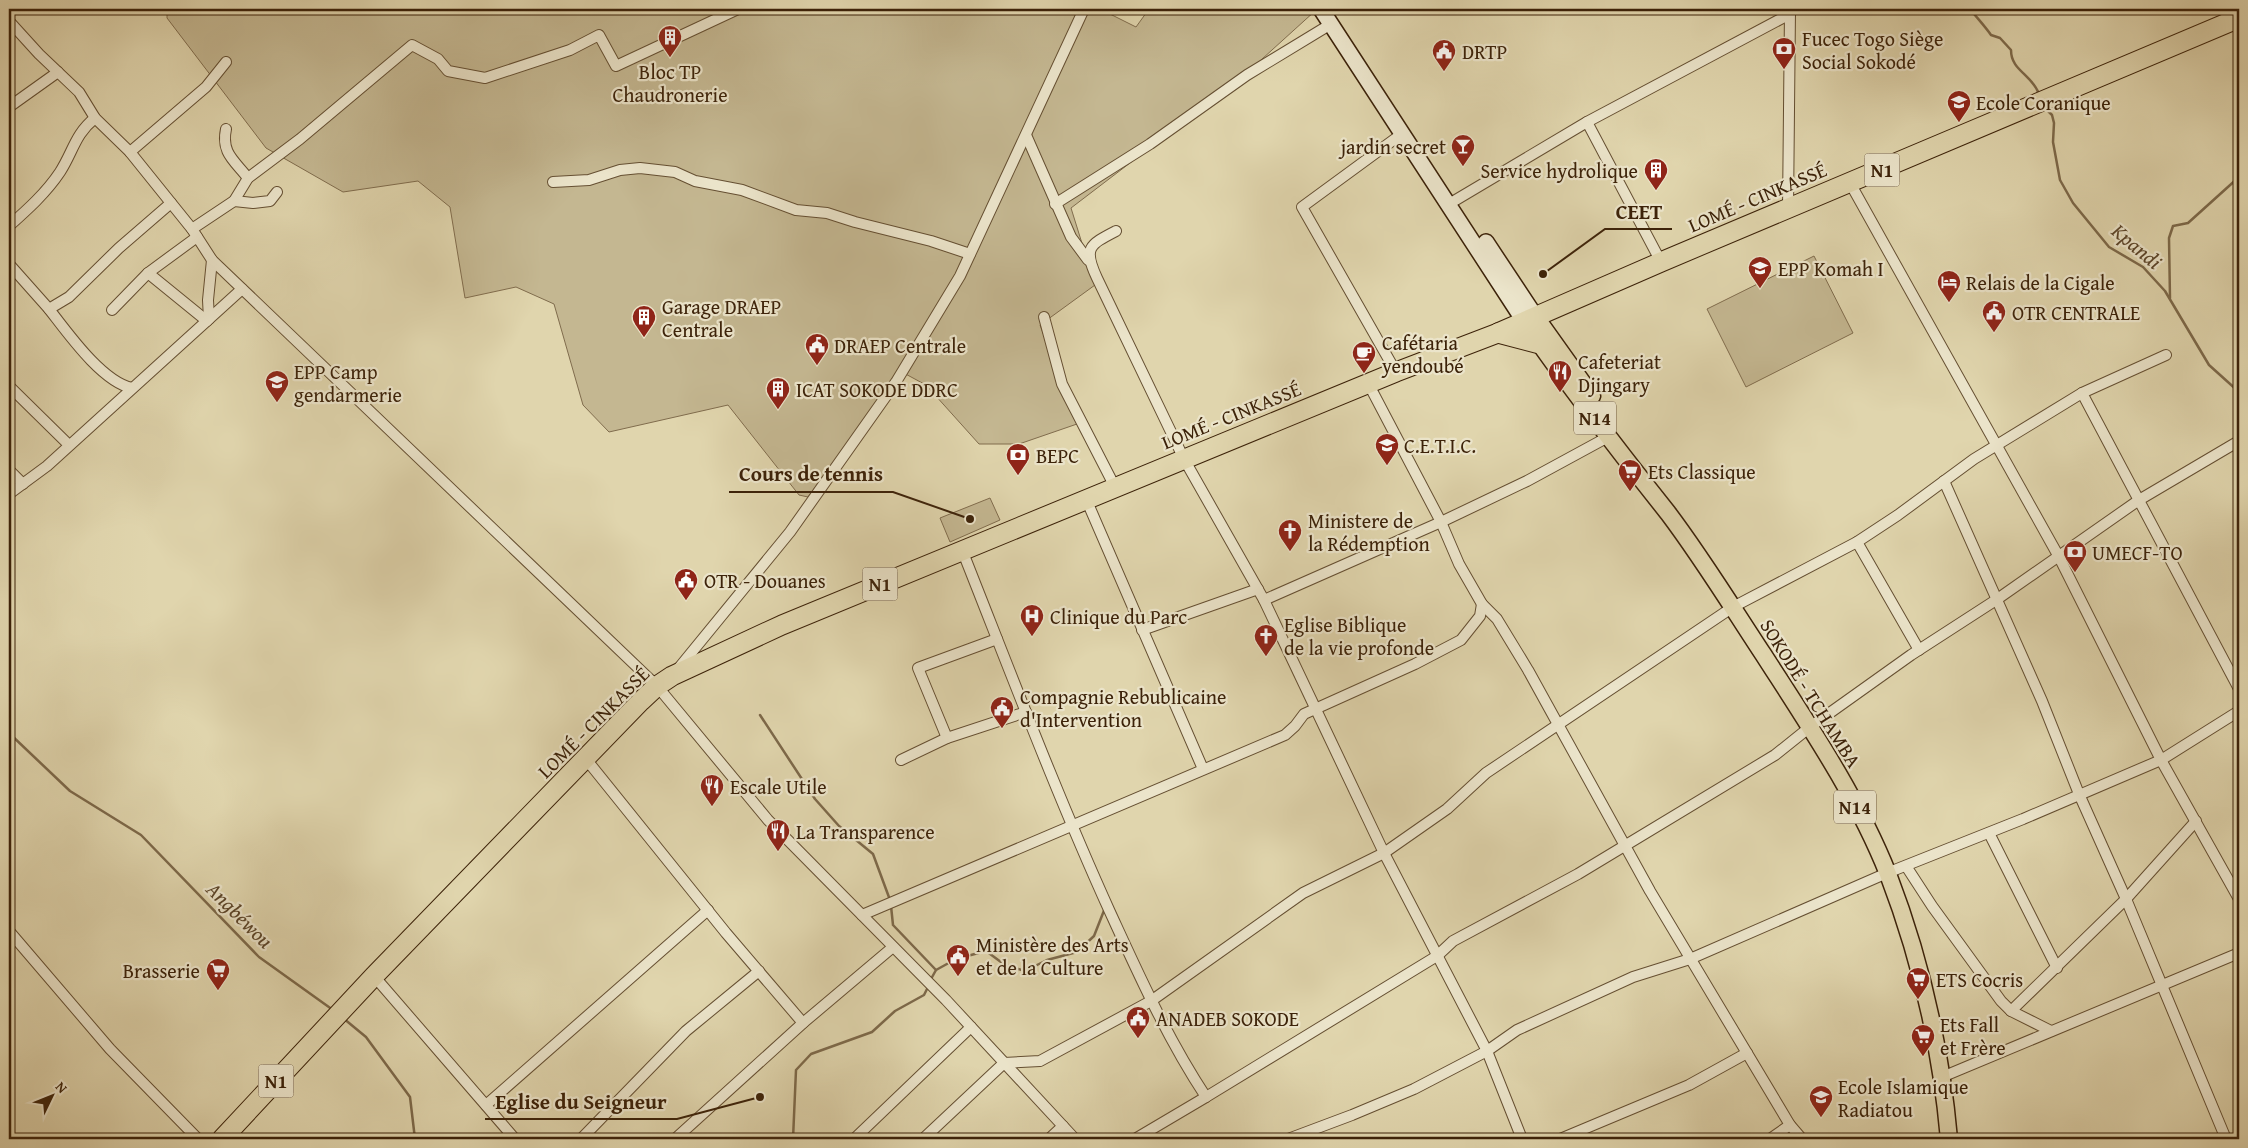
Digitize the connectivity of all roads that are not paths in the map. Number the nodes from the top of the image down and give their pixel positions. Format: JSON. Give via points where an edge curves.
{"nodes":[{"id":1,"x":738,"y":9,"type":"edge"},
{"id":2,"x":1084,"y":9,"type":"edge"},
{"id":3,"x":1321,"y":9,"type":"edge"},
{"id":4,"x":1331,"y":9,"type":"edge"},
{"id":5,"x":1790,"y":11,"type":"edge"},
{"id":6,"x":2239,"y":18,"type":"edge"},
{"id":7,"x":9,"y":21,"type":"edge"},
{"id":8,"x":1331,"y":24,"type":"junction"},
{"id":9,"x":226,"y":62,"type":"dead end"},
{"id":10,"x":58,"y":72,"type":"junction"},
{"id":11,"x":10,"y":103,"type":"edge"},
{"id":12,"x":96,"y":118,"type":"junction"},
{"id":13,"x":1587,"y":122,"type":"junction"},
{"id":14,"x":226,"y":129,"type":"dead end"},
{"id":15,"x":1403,"y":133,"type":"junction"},
{"id":16,"x":1026,"y":135,"type":"junction"},
{"id":17,"x":130,"y":152,"type":"junction"},
{"id":18,"x":248,"y":178,"type":"junction"},
{"id":19,"x":553,"y":182,"type":"dead end"},
{"id":20,"x":1850,"y":183,"type":"junction"},
{"id":21,"x":276,"y":192,"type":"dead end"},
{"id":22,"x":234,"y":201,"type":"junction"},
{"id":23,"x":1453,"y":201,"type":"junction"},
{"id":24,"x":172,"y":203,"type":"junction"},
{"id":25,"x":1055,"y":204,"type":"junction"},
{"id":26,"x":1788,"y":209,"type":"junction"},
{"id":27,"x":9,"y":226,"type":"edge"},
{"id":28,"x":1116,"y":231,"type":"dead end"},
{"id":29,"x":195,"y":233,"type":"junction"},
{"id":30,"x":970,"y":254,"type":"junction"},
{"id":31,"x":212,"y":260,"type":"junction"},
{"id":32,"x":1088,"y":260,"type":"junction"},
{"id":33,"x":1661,"y":262,"type":"junction"},
{"id":34,"x":9,"y":264,"type":"edge"},
{"id":35,"x":148,"y":273,"type":"junction"},
{"id":36,"x":242,"y":290,"type":"junction"},
{"id":37,"x":49,"y":309,"type":"junction"},
{"id":38,"x":112,"y":310,"type":"dead end"},
{"id":39,"x":1044,"y":317,"type":"dead end"},
{"id":40,"x":1529,"y":319,"type":"junction"},
{"id":41,"x":208,"y":320,"type":"junction"},
{"id":42,"x":1498,"y":333,"type":"junction"},
{"id":43,"x":1540,"y":344,"type":"junction"},
{"id":44,"x":2166,"y":354,"type":"dead end"},
{"id":45,"x":1396,"y":372,"type":"junction"},
{"id":46,"x":1368,"y":383,"type":"junction"},
{"id":47,"x":9,"y":386,"type":"edge"},
{"id":48,"x":132,"y":388,"type":"junction"},
{"id":49,"x":2082,"y":393,"type":"junction"},
{"id":50,"x":1608,"y":437,"type":"junction"},
{"id":51,"x":2239,"y":441,"type":"edge"},
{"id":52,"x":69,"y":445,"type":"junction"},
{"id":53,"x":1996,"y":445,"type":"junction"},
{"id":54,"x":1184,"y":459,"type":"junction"},
{"id":55,"x":9,"y":470,"type":"edge"},
{"id":56,"x":1944,"y":481,"type":"junction"},
{"id":57,"x":23,"y":484,"type":"junction"},
{"id":58,"x":1114,"y":487,"type":"junction"},
{"id":59,"x":9,"y":494,"type":"edge"},
{"id":60,"x":1086,"y":499,"type":"junction"},
{"id":61,"x":2139,"y":500,"type":"junction"},
{"id":62,"x":1668,"y":514,"type":"junction"},
{"id":63,"x":1441,"y":522,"type":"junction"},
{"id":64,"x":1857,"y":542,"type":"junction"},
{"id":65,"x":962,"y":550,"type":"junction"},
{"id":66,"x":2059,"y":557,"type":"junction"},
{"id":67,"x":1258,"y":589,"type":"junction"},
{"id":68,"x":1264,"y":600,"type":"junction"},
{"id":69,"x":1996,"y":600,"type":"junction"},
{"id":70,"x":1482,"y":604,"type":"junction"},
{"id":71,"x":1733,"y":607,"type":"junction"},
{"id":72,"x":1142,"y":630,"type":"junction"},
{"id":73,"x":998,"y":639,"type":"junction"},
{"id":74,"x":1918,"y":650,"type":"junction"},
{"id":75,"x":672,"y":676,"type":"junction"},
{"id":76,"x":656,"y":686,"type":"junction"},
{"id":77,"x":2239,"y":690,"type":"edge"},
{"id":78,"x":1315,"y":709,"type":"junction"},
{"id":79,"x":2239,"y":711,"type":"edge"},
{"id":80,"x":1026,"y":712,"type":"junction"},
{"id":81,"x":1557,"y":724,"type":"junction"},
{"id":82,"x":1810,"y":727,"type":"junction"},
{"id":83,"x":947,"y":738,"type":"junction"},
{"id":84,"x":586,"y":759,"type":"junction"},
{"id":85,"x":901,"y":760,"type":"dead end"},
{"id":86,"x":2161,"y":760,"type":"junction"},
{"id":87,"x":1203,"y":769,"type":"junction"},
{"id":88,"x":2079,"y":794,"type":"junction"},
{"id":89,"x":2196,"y":821,"type":"junction"},
{"id":90,"x":1070,"y":825,"type":"junction"},
{"id":91,"x":1989,"y":833,"type":"junction"},
{"id":92,"x":1624,"y":846,"type":"junction"},
{"id":93,"x":1384,"y":853,"type":"junction"},
{"id":94,"x":1906,"y":866,"type":"junction"},
{"id":95,"x":1887,"y":873,"type":"junction"},
{"id":96,"x":2126,"y":899,"type":"junction"},
{"id":97,"x":2239,"y":899,"type":"edge"},
{"id":98,"x":708,"y":910,"type":"junction"},
{"id":99,"x":862,"y":915,"type":"junction"},
{"id":100,"x":9,"y":931,"type":"edge"},
{"id":101,"x":893,"y":946,"type":"junction"},
{"id":102,"x":2239,"y":953,"type":"edge"},
{"id":103,"x":1437,"y":956,"type":"junction"},
{"id":104,"x":1690,"y":959,"type":"junction"},
{"id":105,"x":2056,"y":968,"type":"junction"},
{"id":106,"x":759,"y":971,"type":"junction"},
{"id":107,"x":374,"y":976,"type":"junction"},
{"id":108,"x":2161,"y":984,"type":"junction"},
{"id":109,"x":1150,"y":1001,"type":"junction"},
{"id":110,"x":2011,"y":1011,"type":"junction"},
{"id":111,"x":803,"y":1023,"type":"junction"},
{"id":112,"x":971,"y":1027,"type":"junction"},
{"id":113,"x":2051,"y":1031,"type":"junction"},
{"id":114,"x":1487,"y":1052,"type":"junction"},
{"id":115,"x":1746,"y":1053,"type":"junction"},
{"id":116,"x":1004,"y":1063,"type":"junction"},
{"id":117,"x":1942,"y":1077,"type":"junction"},
{"id":118,"x":1206,"y":1097,"type":"junction"},
{"id":119,"x":486,"y":1105,"type":"junction"},
{"id":120,"x":1790,"y":1125,"type":"junction"},
{"id":121,"x":1063,"y":1126,"type":"junction"},
{"id":122,"x":1302,"y":1137,"type":"edge"},
{"id":123,"x":198,"y":1139,"type":"edge"},
{"id":124,"x":222,"y":1139,"type":"edge"},
{"id":125,"x":515,"y":1139,"type":"edge"},
{"id":126,"x":581,"y":1139,"type":"edge"},
{"id":127,"x":675,"y":1139,"type":"edge"},
{"id":128,"x":854,"y":1139,"type":"edge"},
{"id":129,"x":923,"y":1139,"type":"edge"},
{"id":130,"x":1049,"y":1139,"type":"edge"},
{"id":131,"x":1075,"y":1139,"type":"edge"},
{"id":132,"x":1135,"y":1139,"type":"edge"},
{"id":133,"x":1288,"y":1139,"type":"edge"},
{"id":134,"x":1522,"y":1139,"type":"edge"},
{"id":135,"x":1560,"y":1139,"type":"edge"},
{"id":136,"x":1770,"y":1139,"type":"edge"},
{"id":137,"x":1802,"y":1139,"type":"edge"},
{"id":138,"x":1948,"y":1139,"type":"edge"},
{"id":139,"x":2226,"y":1139,"type":"edge"}],
"edges":[{"from":1,"to":18,"type":"street","via":[[616,66],[599,35],[570,50],[485,78],[448,71],[438,59],[412,45]]},
{"from":2,"to":16,"type":"street"},
{"from":3,"to":8,"type":"main road"},
{"from":4,"to":23,"type":"main road"},
{"from":5,"to":13,"type":"street"},
{"from":5,"to":26,"type":"street"},
{"from":6,"to":20,"type":"highway","name":"LOMÉ - CINKASSÉ","number":"N1"},
{"from":7,"to":10,"type":"street"},
{"from":8,"to":15,"type":"main road"},
{"from":8,"to":25,"type":"street","via":[[1247,75],[1150,144]]},
{"from":9,"to":17,"type":"street","via":[[206,87]]},
{"from":10,"to":11,"type":"street"},
{"from":10,"to":12,"type":"street","via":[[79,92]]},
{"from":12,"to":17,"type":"street"},
{"from":12,"to":27,"type":"street","via":[[84,126],[61,171]]},
{"from":13,"to":23,"type":"street"},
{"from":13,"to":33,"type":"street"},
{"from":14,"to":18,"type":"street","via":[[226,151]]},
{"from":15,"to":23,"type":"main road"},
{"from":15,"to":45,"type":"street","via":[[1302,207]]},
{"from":16,"to":25,"type":"street"},
{"from":16,"to":30,"type":"street"},
{"from":17,"to":24,"type":"street"},
{"from":18,"to":22,"type":"street"},
{"from":19,"to":30,"type":"street","via":[[589,180],[620,170],[640,168],[676,172],[695,181],[742,190],[796,210],[827,213],[931,240]]},
{"from":20,"to":26,"type":"highway","name":"LOMÉ - CINKASSÉ","number":"N1"},
{"from":20,"to":53,"type":"street"},
{"from":21,"to":22,"type":"street","via":[[270,201]]},
{"from":22,"to":29,"type":"street"},
{"from":23,"to":40,"type":"main road"},
{"from":24,"to":29,"type":"street"},
{"from":24,"to":37,"type":"street","via":[[69,297]]},
{"from":25,"to":32,"type":"street","via":[[1071,237]]},
{"from":26,"to":33,"type":"highway","name":"LOMÉ - CINKASSÉ","number":"N1"},
{"from":28,"to":32,"type":"street","via":[[1093,246]]},
{"from":29,"to":31,"type":"street"},
{"from":29,"to":35,"type":"street"},
{"from":30,"to":75,"type":"street","via":[[896,382],[796,524]]},
{"from":31,"to":36,"type":"street"},
{"from":31,"to":41,"type":"street"},
{"from":32,"to":54,"type":"street"},
{"from":33,"to":40,"type":"highway","name":"LOMÉ - CINKASSÉ","number":"N1"},
{"from":34,"to":37,"type":"street"},
{"from":35,"to":38,"type":"street"},
{"from":35,"to":41,"type":"street"},
{"from":36,"to":41,"type":"street"},
{"from":36,"to":76,"type":"street"},
{"from":37,"to":48,"type":"street","via":[[88,357],[114,381]]},
{"from":39,"to":58,"type":"street","via":[[1062,384]]},
{"from":40,"to":42,"type":"highway","name":"LOMÉ - CINKASSÉ","number":"N1"},
{"from":40,"to":43,"type":"main road","name":"SOKODÉ - TCHAMBA","number":"N14"},
{"from":40,"to":62,"type":"main road","name":"SOKODÉ - TCHAMBA","number":"N14","via":[[1646,475]]},
{"from":41,"to":48,"type":"street"},
{"from":42,"to":43,"type":"highway"},
{"from":42,"to":45,"type":"highway","name":"LOMÉ - CINKASSÉ","number":"N1"},
{"from":43,"to":50,"type":"main road","name":"SOKODÉ - TCHAMBA","number":"N14"},
{"from":44,"to":49,"type":"street"},
{"from":45,"to":46,"type":"highway","name":"LOMÉ - CINKASSÉ","number":"N1"},
{"from":46,"to":54,"type":"highway","name":"LOMÉ - CINKASSÉ","number":"N1"},
{"from":46,"to":63,"type":"street"},
{"from":47,"to":52,"type":"street"},
{"from":48,"to":52,"type":"street"},
{"from":49,"to":53,"type":"street"},
{"from":49,"to":61,"type":"street"},
{"from":50,"to":62,"type":"main road","name":"SOKODÉ - TCHAMBA","number":"N14"},
{"from":50,"to":63,"type":"street"},
{"from":51,"to":61,"type":"street"},
{"from":52,"to":57,"type":"street"},
{"from":53,"to":56,"type":"street"},
{"from":53,"to":66,"type":"street"},
{"from":54,"to":58,"type":"highway","name":"LOMÉ - CINKASSÉ","number":"N1"},
{"from":54,"to":67,"type":"street"},
{"from":55,"to":57,"type":"street"},
{"from":56,"to":64,"type":"street"},
{"from":56,"to":69,"type":"street"},
{"from":57,"to":59,"type":"street"},
{"from":58,"to":60,"type":"highway","name":"LOMÉ - CINKASSÉ","number":"N1"},
{"from":60,"to":65,"type":"highway","name":"LOMÉ - CINKASSÉ","number":"N1"},
{"from":60,"to":72,"type":"street"},
{"from":61,"to":66,"type":"street"},
{"from":61,"to":77,"type":"street"},
{"from":62,"to":71,"type":"main road","name":"SOKODÉ - TCHAMBA","number":"N14"},
{"from":63,"to":68,"type":"street"},
{"from":63,"to":70,"type":"street","via":[[1459,564]]},
{"from":64,"to":71,"type":"street"},
{"from":64,"to":74,"type":"street"},
{"from":65,"to":73,"type":"street"},
{"from":65,"to":75,"type":"highway","name":"LOMÉ - CINKASSÉ","number":"N1","via":[[782,625]]},
{"from":66,"to":69,"type":"street"},
{"from":66,"to":86,"type":"street"},
{"from":67,"to":68,"type":"street"},
{"from":67,"to":72,"type":"street"},
{"from":68,"to":78,"type":"street"},
{"from":69,"to":74,"type":"street"},
{"from":69,"to":88,"type":"street","via":[[2042,701]]},
{"from":70,"to":78,"type":"street","via":[[1480,616],[1461,640]]},
{"from":70,"to":81,"type":"street","via":[[1497,619]]},
{"from":71,"to":81,"type":"street"},
{"from":71,"to":82,"type":"main road","name":"SOKODÉ - TCHAMBA","number":"N14"},
{"from":72,"to":87,"type":"street"},
{"from":73,"to":80,"type":"street"},
{"from":73,"to":83,"type":"street","via":[[918,668]]},
{"from":74,"to":82,"type":"street"},
{"from":75,"to":76,"type":"highway","name":"LOMÉ - CINKASSÉ","number":"N1"},
{"from":76,"to":84,"type":"highway","name":"LOMÉ - CINKASSÉ","number":"N1"},
{"from":76,"to":99,"type":"street","via":[[768,820]]},
{"from":78,"to":87,"type":"street","via":[[1304,714],[1285,735]]},
{"from":78,"to":93,"type":"street"},
{"from":79,"to":86,"type":"street"},
{"from":80,"to":83,"type":"street"},
{"from":80,"to":90,"type":"street"},
{"from":81,"to":92,"type":"street"},
{"from":81,"to":93,"type":"street","via":[[1486,773],[1447,809]]},
{"from":82,"to":92,"type":"street","via":[[1776,755]]},
{"from":82,"to":95,"type":"main road","name":"SOKODÉ - TCHAMBA","number":"N14","via":[[1856,808]]},
{"from":83,"to":85,"type":"street"},
{"from":84,"to":98,"type":"street"},
{"from":84,"to":107,"type":"highway","name":"LOMÉ - CINKASSÉ","number":"N1"},
{"from":86,"to":88,"type":"street"},
{"from":86,"to":89,"type":"street"},
{"from":87,"to":90,"type":"street"},
{"from":88,"to":91,"type":"street"},
{"from":88,"to":96,"type":"street"},
{"from":89,"to":96,"type":"street"},
{"from":89,"to":97,"type":"street"},
{"from":90,"to":99,"type":"street"},
{"from":90,"to":109,"type":"street"},
{"from":91,"to":94,"type":"street"},
{"from":91,"to":105,"type":"street"},
{"from":92,"to":103,"type":"street","via":[[1454,941]]},
{"from":92,"to":104,"type":"street"},
{"from":93,"to":103,"type":"street"},
{"from":93,"to":109,"type":"street","via":[[1303,892]]},
{"from":94,"to":95,"type":"street"},
{"from":94,"to":110,"type":"street"},
{"from":95,"to":104,"type":"street"},
{"from":95,"to":117,"type":"main road","name":"SOKODÉ - TCHAMBA","number":"N14","via":[[1924,984]]},
{"from":96,"to":105,"type":"street"},
{"from":96,"to":108,"type":"street"},
{"from":98,"to":106,"type":"street"},
{"from":98,"to":119,"type":"street"},
{"from":99,"to":101,"type":"street"},
{"from":100,"to":123,"type":"street","via":[[110,1049]]},
{"from":101,"to":111,"type":"street"},
{"from":101,"to":112,"type":"street"},
{"from":102,"to":108,"type":"street"},
{"from":103,"to":114,"type":"street"},
{"from":103,"to":118,"type":"street"},
{"from":104,"to":114,"type":"street","via":[[1632,977],[1517,1030]]},
{"from":104,"to":115,"type":"street"},
{"from":105,"to":110,"type":"street"},
{"from":106,"to":111,"type":"street"},
{"from":106,"to":126,"type":"street","via":[[686,1031]]},
{"from":107,"to":119,"type":"street"},
{"from":107,"to":124,"type":"highway","name":"LOMÉ - CINKASSÉ","number":"N1"},
{"from":108,"to":113,"type":"street"},
{"from":108,"to":139,"type":"street"},
{"from":109,"to":116,"type":"street","via":[[1040,1061]]},
{"from":109,"to":118,"type":"street"},
{"from":110,"to":113,"type":"street"},
{"from":111,"to":127,"type":"street"},
{"from":112,"to":116,"type":"street"},
{"from":112,"to":128,"type":"street"},
{"from":113,"to":117,"type":"street"},
{"from":114,"to":122,"type":"street","via":[[1414,1089]]},
{"from":114,"to":134,"type":"street"},
{"from":115,"to":120,"type":"street"},
{"from":115,"to":135,"type":"street","via":[[1689,1085]]},
{"from":116,"to":121,"type":"street"},
{"from":116,"to":129,"type":"street"},
{"from":117,"to":138,"type":"main road","name":"SOKODÉ - TCHAMBA","number":"N14"},
{"from":118,"to":132,"type":"street"},
{"from":119,"to":125,"type":"street"},
{"from":120,"to":136,"type":"street"},
{"from":120,"to":137,"type":"street"},
{"from":121,"to":130,"type":"street"},
{"from":121,"to":131,"type":"street"},
{"from":122,"to":133,"type":"street"}]}
